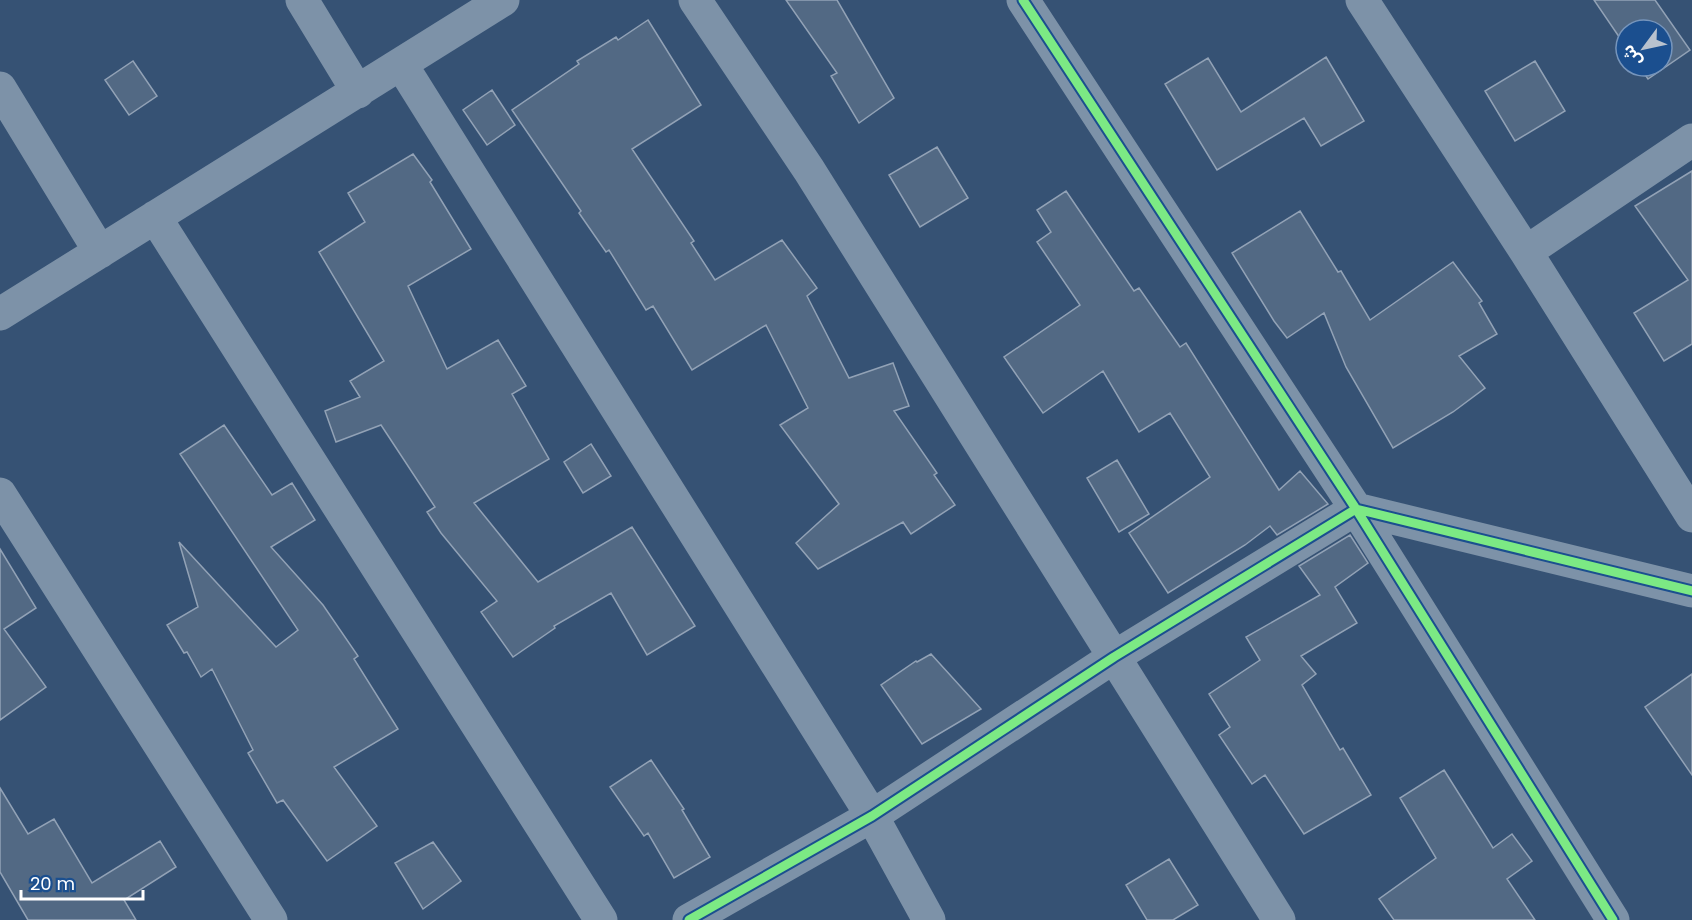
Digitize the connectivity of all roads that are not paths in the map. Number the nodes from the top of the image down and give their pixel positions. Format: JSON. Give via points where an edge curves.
{"nodes":[{"id":1,"x":302,"y":0,"type":"edge"},
{"id":2,"x":503,"y":0,"type":"edge"},
{"id":3,"x":695,"y":0,"type":"edge"},
{"id":4,"x":1023,"y":0,"type":"edge"},
{"id":5,"x":1362,"y":0,"type":"edge"},
{"id":6,"x":401,"y":64,"type":"junction"},
{"id":7,"x":0,"y":88,"type":"edge"},
{"id":8,"x":358,"y":92,"type":"junction"},
{"id":9,"x":1692,"y":140,"type":"edge"},
{"id":10,"x":155,"y":217,"type":"junction"},
{"id":11,"x":100,"y":252,"type":"junction"},
{"id":12,"x":1526,"y":252,"type":"junction"},
{"id":13,"x":0,"y":314,"type":"edge"},
{"id":14,"x":0,"y":494,"type":"edge"},
{"id":15,"x":1356,"y":509,"type":"junction"},
{"id":16,"x":1692,"y":516,"type":"edge"},
{"id":17,"x":1692,"y":591,"type":"edge"},
{"id":18,"x":1114,"y":657,"type":"junction"},
{"id":19,"x":872,"y":816,"type":"junction"},
{"id":20,"x":924,"y":917,"type":"edge"},
{"id":21,"x":271,"y":920,"type":"edge"},
{"id":22,"x":601,"y":920,"type":"edge"},
{"id":23,"x":688,"y":920,"type":"edge"},
{"id":24,"x":1279,"y":920,"type":"edge"},
{"id":25,"x":1613,"y":920,"type":"edge"}],
"edges":[{"from":1,"to":8,"type":"street"},
{"from":2,"to":6,"type":"street"},
{"from":3,"to":18,"type":"street","via":[[809,170]]},
{"from":4,"to":15,"type":"street"},
{"from":5,"to":12,"type":"street"},
{"from":6,"to":8,"type":"street"},
{"from":6,"to":19,"type":"street"},
{"from":7,"to":11,"type":"street"},
{"from":8,"to":10,"type":"street"},
{"from":9,"to":12,"type":"street"},
{"from":10,"to":11,"type":"street"},
{"from":10,"to":22,"type":"street"},
{"from":11,"to":13,"type":"street"},
{"from":12,"to":16,"type":"street"},
{"from":14,"to":21,"type":"street"},
{"from":15,"to":17,"type":"street"},
{"from":15,"to":18,"type":"street"},
{"from":15,"to":25,"type":"street"},
{"from":18,"to":19,"type":"street"},
{"from":18,"to":24,"type":"street"},
{"from":19,"to":20,"type":"street"},
{"from":19,"to":23,"type":"street"}]}
